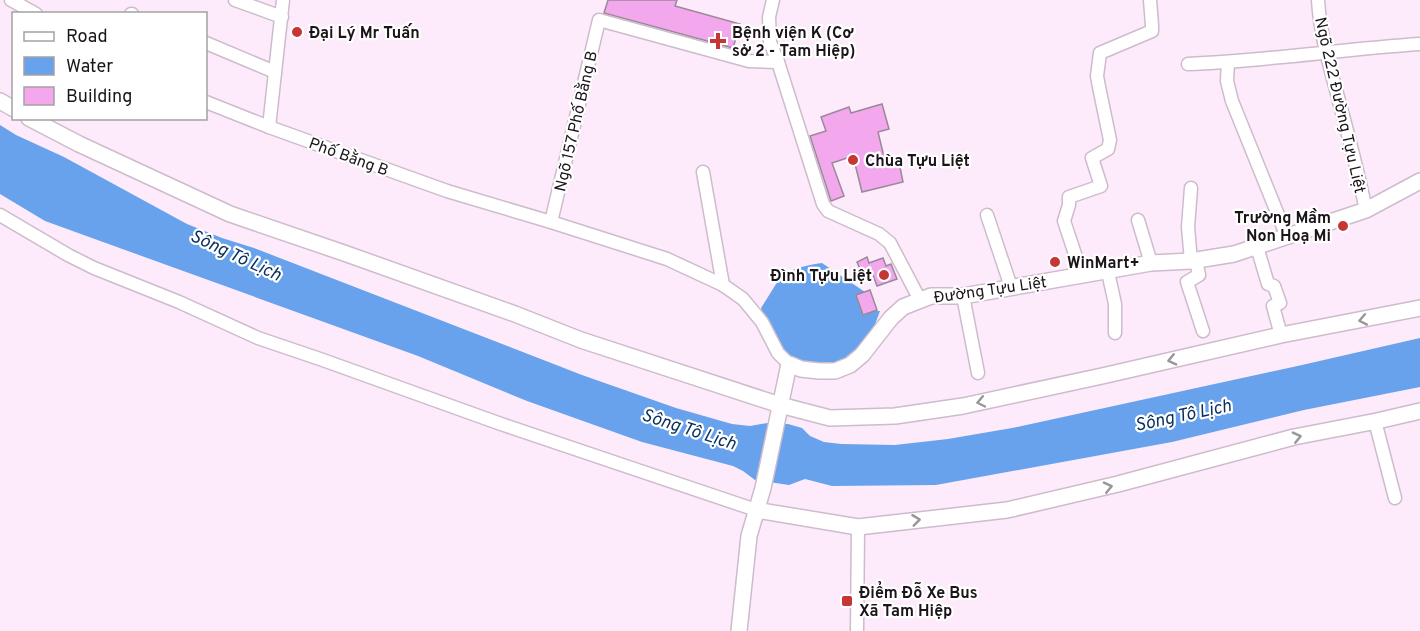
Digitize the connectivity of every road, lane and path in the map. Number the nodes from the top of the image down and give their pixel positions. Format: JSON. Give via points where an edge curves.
{"nodes":[{"id":1,"x":11,"y":0,"type":"edge"},
{"id":2,"x":235,"y":0,"type":"edge"},
{"id":3,"x":283,"y":0,"type":"edge"},
{"id":4,"x":773,"y":0,"type":"edge"},
{"id":5,"x":1150,"y":0,"type":"edge"},
{"id":6,"x":1318,"y":0,"type":"edge"},
{"id":7,"x":32,"y":12,"type":"edge"},
{"id":8,"x":282,"y":16,"type":"junction"},
{"id":9,"x":207,"y":44,"type":"edge"},
{"id":10,"x":1420,"y":44,"type":"edge"},
{"id":11,"x":1326,"y":51,"type":"junction"},
{"id":12,"x":778,"y":62,"type":"junction"},
{"id":13,"x":1228,"y":62,"type":"junction"},
{"id":14,"x":1188,"y":64,"type":"dead end"},
{"id":15,"x":275,"y":72,"type":"junction"},
{"id":16,"x":207,"y":102,"type":"edge"},
{"id":17,"x":33,"y":120,"type":"edge"},
{"id":18,"x":269,"y":127,"type":"junction"},
{"id":19,"x":703,"y":172,"type":"dead end"},
{"id":20,"x":1420,"y":181,"type":"edge"},
{"id":21,"x":1191,"y":188,"type":"dead end"},
{"id":22,"x":1366,"y":210,"type":"junction"},
{"id":23,"x":0,"y":215,"type":"edge"},
{"id":24,"x":987,"y":215,"type":"dead end"},
{"id":25,"x":1138,"y":220,"type":"dead end"},
{"id":26,"x":551,"y":222,"type":"junction"},
{"id":27,"x":1287,"y":237,"type":"junction"},
{"id":28,"x":1257,"y":247,"type":"junction"},
{"id":29,"x":1193,"y":260,"type":"junction"},
{"id":30,"x":1151,"y":263,"type":"junction"},
{"id":31,"x":1108,"y":272,"type":"junction"},
{"id":32,"x":1082,"y":275,"type":"junction"},
{"id":33,"x":723,"y":285,"type":"junction"},
{"id":34,"x":1011,"y":287,"type":"junction"},
{"id":35,"x":963,"y":296,"type":"junction"},
{"id":36,"x":920,"y":300,"type":"junction"},
{"id":37,"x":1420,"y":308,"type":"edge"},
{"id":38,"x":1203,"y":331,"type":"dead end"},
{"id":39,"x":1115,"y":333,"type":"dead end"},
{"id":40,"x":1281,"y":335,"type":"junction"},
{"id":41,"x":789,"y":364,"type":"junction"},
{"id":42,"x":978,"y":372,"type":"dead end"},
{"id":43,"x":780,"y":405,"type":"junction"},
{"id":44,"x":1420,"y":411,"type":"edge"},
{"id":45,"x":1376,"y":421,"type":"junction"},
{"id":46,"x":1395,"y":498,"type":"dead end"},
{"id":47,"x":756,"y":510,"type":"junction"},
{"id":48,"x":858,"y":527,"type":"junction"},
{"id":49,"x":740,"y":631,"type":"edge"},
{"id":50,"x":857,"y":631,"type":"edge"}],
"edges":[{"from":1,"to":7,"type":"street"},
{"from":2,"to":8,"type":"street"},
{"from":3,"to":8,"type":"street"},
{"from":4,"to":12,"type":"street","via":[[770,42]]},
{"from":5,"to":32,"type":"street","via":[[1152,31],[1100,53],[1099,87],[1110,140],[1108,149],[1092,158],[1101,186],[1069,197],[1064,221]]},
{"from":6,"to":11,"type":"street","name":"Ngõ 222 Đường Tựu Liệt"},
{"from":8,"to":15,"type":"street"},
{"from":9,"to":15,"type":"street"},
{"from":10,"to":11,"type":"street"},
{"from":11,"to":13,"type":"street"},
{"from":11,"to":22,"type":"street","name":"Ngõ 222 Đường Tựu Liệt"},
{"from":12,"to":26,"type":"street","name":"Ngõ 157 Phố Bằng B","via":[[749,61],[599,20]]},
{"from":12,"to":36,"type":"street","via":[[823,204],[890,243]]},
{"from":13,"to":14,"type":"street"},
{"from":13,"to":27,"type":"street","via":[[1232,101]]},
{"from":15,"to":18,"type":"street"},
{"from":16,"to":18,"type":"street","name":"Phố Bằng B"},
{"from":17,"to":43,"type":"street","via":[[230,214],[581,340]]},
{"from":18,"to":26,"type":"street","name":"Phố Bằng B","via":[[447,191]]},
{"from":19,"to":33,"type":"street"},
{"from":20,"to":22,"type":"street","name":"Đường Tựu Liệt"},
{"from":21,"to":29,"type":"street","via":[[1188,227]]},
{"from":22,"to":27,"type":"street","name":"Đường Tựu Liệt"},
{"from":23,"to":47,"type":"street","via":[[94,268],[258,338]]},
{"from":24,"to":34,"type":"street"},
{"from":25,"to":30,"type":"street"},
{"from":26,"to":33,"type":"street","via":[[667,259]]},
{"from":27,"to":28,"type":"street","name":"Đường Tựu Liệt"},
{"from":28,"to":29,"type":"street","name":"Đường Tựu Liệt"},
{"from":28,"to":40,"type":"street","via":[[1268,284],[1274,286],[1280,303],[1273,306]]},
{"from":29,"to":30,"type":"street","name":"Đường Tựu Liệt"},
{"from":29,"to":38,"type":"street","via":[[1198,275],[1187,282]]},
{"from":30,"to":31,"type":"street","name":"Đường Tựu Liệt"},
{"from":31,"to":32,"type":"street","name":"Đường Tựu Liệt"},
{"from":31,"to":39,"type":"street","via":[[1115,304]]},
{"from":32,"to":34,"type":"street","name":"Đường Tựu Liệt"},
{"from":33,"to":41,"type":"street","via":[[743,299]]},
{"from":34,"to":35,"type":"street","name":"Đường Tựu Liệt"},
{"from":35,"to":36,"type":"street","name":"Đường Tựu Liệt"},
{"from":35,"to":42,"type":"street"},
{"from":36,"to":41,"type":"street","name":"Đường Tựu Liệt","via":[[903,307],[891,318],[850,365],[819,371]]},
{"from":37,"to":40,"type":"street","one_way":true},
{"from":40,"to":43,"type":"street","one_way":true,"via":[[974,403],[896,416],[830,418]]},
{"from":41,"to":43,"type":"street"},
{"from":43,"to":47,"type":"street"},
{"from":44,"to":45,"type":"street"},
{"from":45,"to":46,"type":"street"},
{"from":48,"to":45,"type":"street","one_way":true,"via":[[1007,510],[1294,437]]},
{"from":47,"to":48,"type":"street"},
{"from":47,"to":49,"type":"street","via":[[749,536]]},
{"from":48,"to":50,"type":"street"}]}
